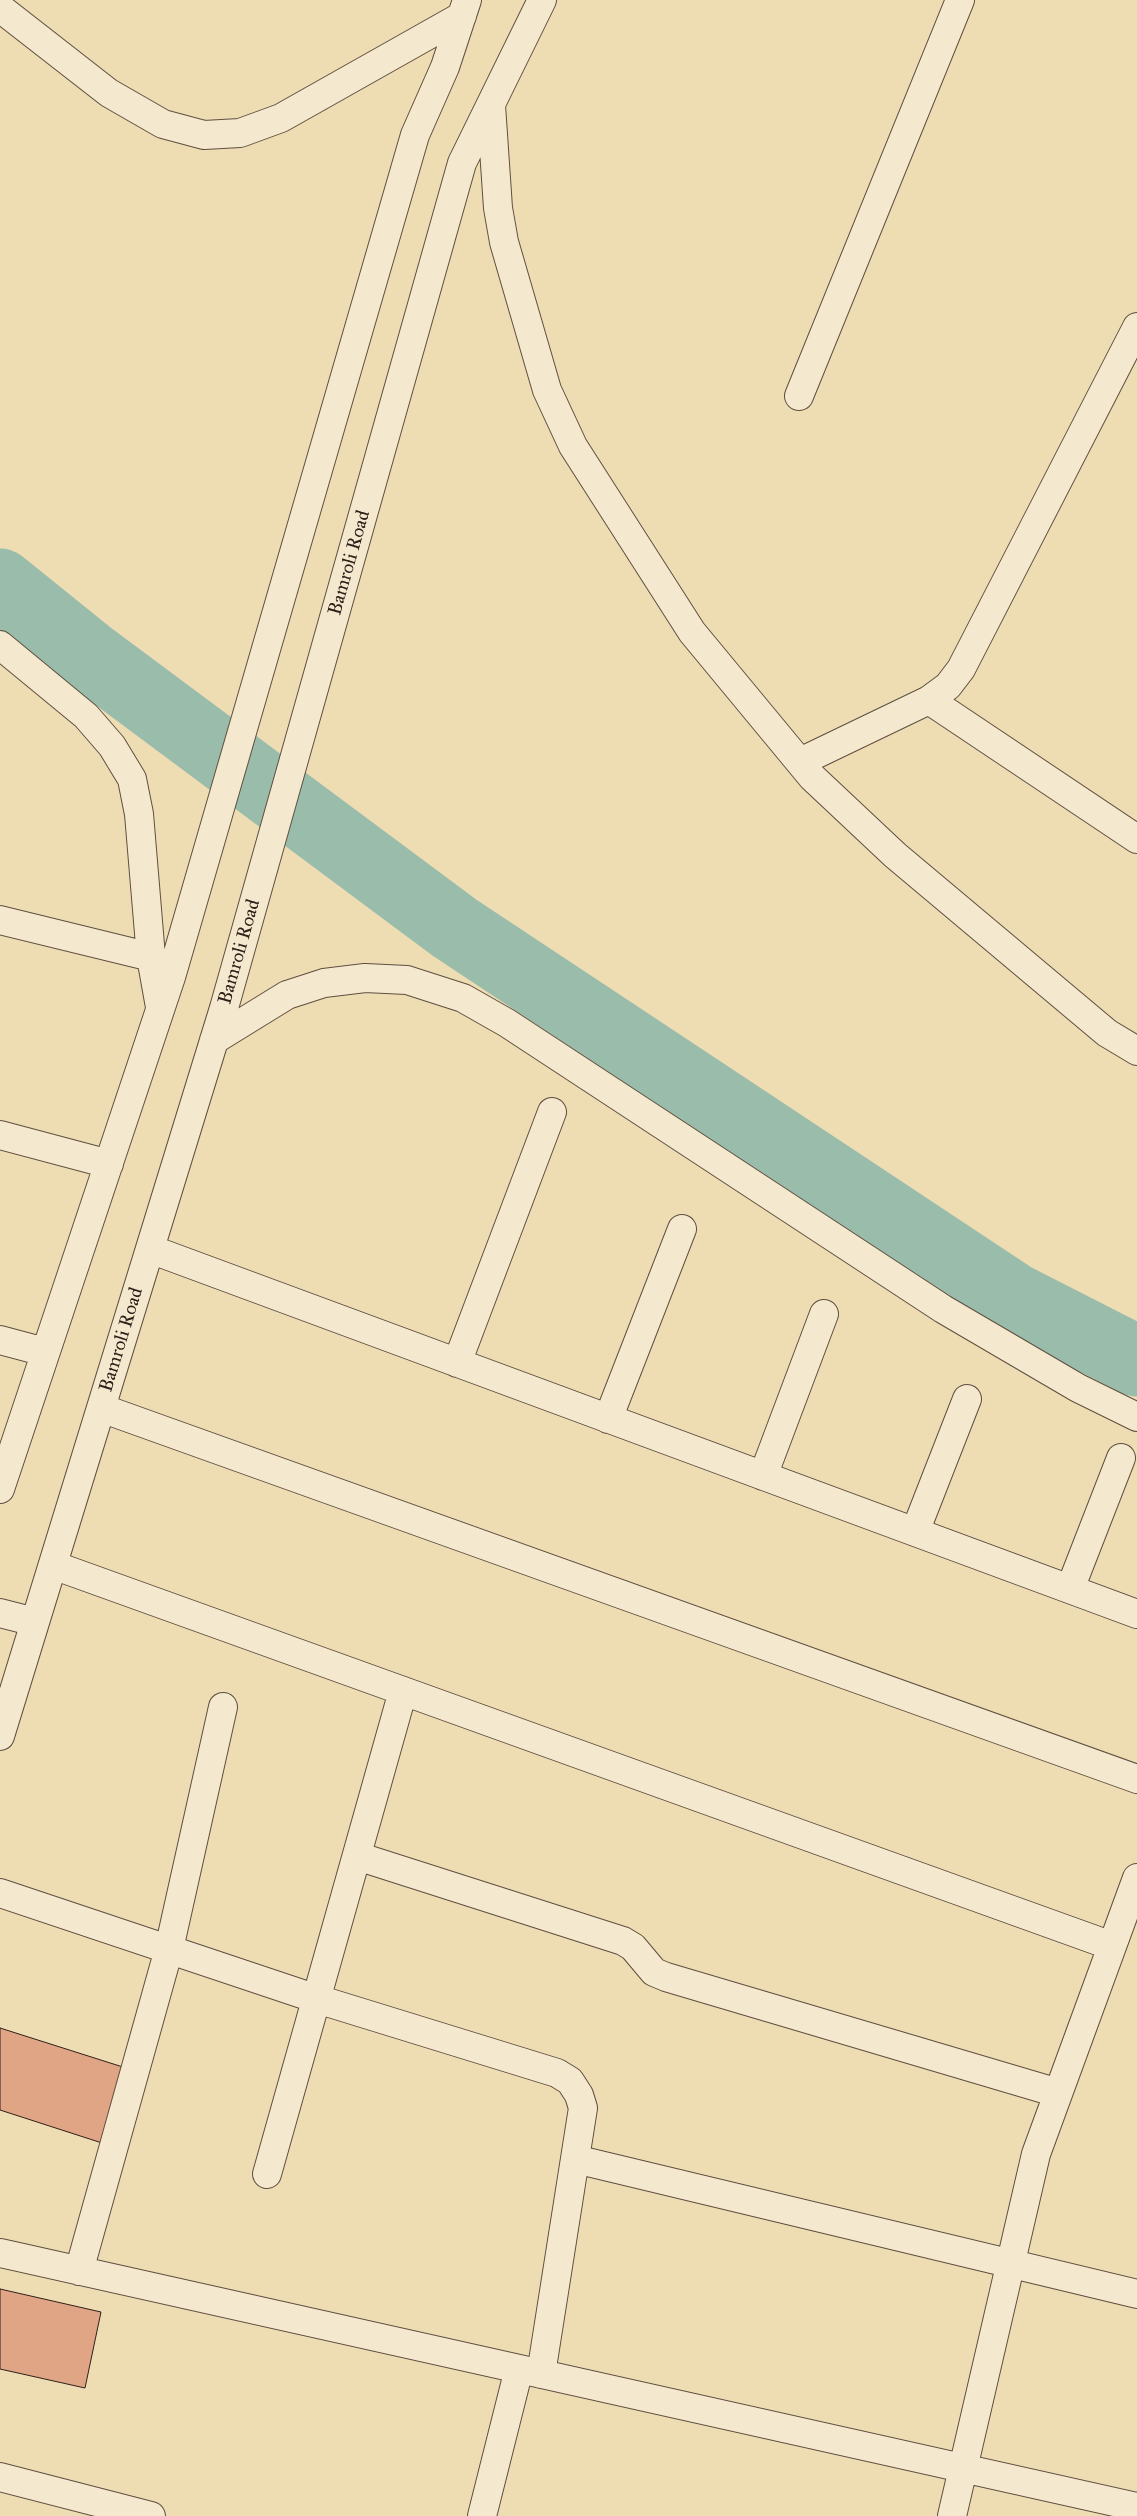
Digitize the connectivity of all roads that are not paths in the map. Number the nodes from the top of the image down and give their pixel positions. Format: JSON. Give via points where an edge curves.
{"nodes":[{"id":1,"x":542,"y":0,"type":"edge"},
{"id":2,"x":960,"y":0,"type":"edge"},
{"id":3,"x":0,"y":8,"type":"edge"},
{"id":4,"x":464,"y":8,"type":"edge"},
{"id":5,"x":491,"y":103,"type":"junction"},
{"id":6,"x":1137,"y":327,"type":"edge"},
{"id":7,"x":799,"y":396,"type":"dead end"},
{"id":8,"x":0,"y":645,"type":"edge"},
{"id":9,"x":929,"y":700,"type":"junction"},
{"id":10,"x":800,"y":762,"type":"junction"},
{"id":11,"x":1137,"y":839,"type":"edge"},
{"id":12,"x":0,"y":920,"type":"edge"},
{"id":13,"x":150,"y":957,"type":"junction"},
{"id":14,"x":161,"y":1008,"type":"junction"},
{"id":15,"x":214,"y":1040,"type":"junction"},
{"id":16,"x":1137,"y":1051,"type":"edge"},
{"id":17,"x":552,"y":1112,"type":"dead end"},
{"id":18,"x":0,"y":1135,"type":"edge"},
{"id":19,"x":109,"y":1164,"type":"junction"},
{"id":20,"x":682,"y":1229,"type":"dead end"},
{"id":21,"x":150,"y":1250,"type":"junction"},
{"id":22,"x":824,"y":1314,"type":"dead end"},
{"id":23,"x":0,"y":1340,"type":"edge"},
{"id":24,"x":45,"y":1352,"type":"junction"},
{"id":25,"x":457,"y":1363,"type":"junction"},
{"id":26,"x":967,"y":1399,"type":"dead end"},
{"id":27,"x":101,"y":1408,"type":"junction"},
{"id":28,"x":1137,"y":1417,"type":"edge"},
{"id":29,"x":608,"y":1418,"type":"junction"},
{"id":30,"x":1120,"y":1458,"type":"dead end"},
{"id":31,"x":763,"y":1476,"type":"junction"},
{"id":32,"x":0,"y":1489,"type":"edge"},
{"id":33,"x":915,"y":1532,"type":"junction"},
{"id":34,"x":52,"y":1565,"type":"junction"},
{"id":35,"x":1070,"y":1589,"type":"junction"},
{"id":36,"x":0,"y":1613,"type":"edge"},
{"id":37,"x":1137,"y":1614,"type":"edge"},
{"id":38,"x":35,"y":1622,"type":"junction"},
{"id":39,"x":403,"y":1691,"type":"junction"},
{"id":40,"x":223,"y":1707,"type":"dead end"},
{"id":41,"x":0,"y":1736,"type":"edge"},
{"id":42,"x":1137,"y":1779,"type":"edge"},
{"id":43,"x":357,"y":1856,"type":"junction"},
{"id":44,"x":1137,"y":1878,"type":"edge"},
{"id":45,"x":0,"y":1893,"type":"edge"},
{"id":46,"x":1112,"y":1946,"type":"junction"},
{"id":47,"x":169,"y":1949,"type":"junction"},
{"id":48,"x":317,"y":1998,"type":"junction"},
{"id":49,"x":1058,"y":2093,"type":"junction"},
{"id":50,"x":575,"y":2158,"type":"junction"},
{"id":51,"x":267,"y":2174,"type":"dead end"},
{"id":52,"x":0,"y":2253,"type":"edge"},
{"id":53,"x":1011,"y":2263,"type":"junction"},
{"id":54,"x":79,"y":2271,"type":"junction"},
{"id":55,"x":1137,"y":2294,"type":"edge"},
{"id":56,"x":530,"y":2372,"type":"junction"},
{"id":57,"x":963,"y":2470,"type":"junction"},
{"id":58,"x":0,"y":2477,"type":"edge"},
{"id":59,"x":1137,"y":2507,"type":"edge"},
{"id":60,"x":148,"y":2516,"type":"edge"},
{"id":61,"x":482,"y":2516,"type":"edge"},
{"id":62,"x":952,"y":2516,"type":"edge"}],
"edges":[{"from":1,"to":5,"type":"street","name":"Bamroli Road"},
{"from":2,"to":7,"type":"street"},
{"from":3,"to":4,"type":"street","via":[[109,93],[163,124],[204,135],[240,133],[281,118]]},
{"from":4,"to":14,"type":"street","via":[[446,67],[415,135]]},
{"from":5,"to":10,"type":"street","via":[[498,208],[504,242],[554,406],[573,446],[692,632]]},
{"from":5,"to":15,"type":"street","name":"Bamroli Road","via":[[462,164]]},
{"from":6,"to":9,"type":"street","via":[[961,669],[948,686]]},
{"from":8,"to":13,"type":"street","via":[[86,716],[112,746],[132,779],[139,814]]},
{"from":9,"to":10,"type":"street"},
{"from":9,"to":11,"type":"street"},
{"from":10,"to":16,"type":"street","via":[[895,855],[1106,1033]]},
{"from":12,"to":13,"type":"street"},
{"from":13,"to":14,"type":"street"},
{"from":14,"to":19,"type":"street"},
{"from":15,"to":21,"type":"street","name":"Bamroli Road"},
{"from":15,"to":28,"type":"street","via":[[287,996],[324,983],[366,978],[407,980],[463,998],[507,1023],[943,1309],[1078,1388]]},
{"from":17,"to":25,"type":"street"},
{"from":18,"to":19,"type":"street"},
{"from":19,"to":24,"type":"street"},
{"from":20,"to":29,"type":"street"},
{"from":21,"to":25,"type":"street"},
{"from":21,"to":27,"type":"street","name":"Bamroli Road"},
{"from":22,"to":31,"type":"street"},
{"from":23,"to":24,"type":"street"},
{"from":24,"to":32,"type":"street"},
{"from":25,"to":29,"type":"street"},
{"from":26,"to":33,"type":"street"},
{"from":27,"to":34,"type":"street","name":"Bamroli Road"},
{"from":27,"to":42,"type":"street"},
{"from":29,"to":31,"type":"street"},
{"from":30,"to":35,"type":"street"},
{"from":31,"to":33,"type":"street"},
{"from":33,"to":35,"type":"street"},
{"from":34,"to":38,"type":"street","name":"Bamroli Road"},
{"from":34,"to":39,"type":"street"},
{"from":35,"to":37,"type":"street"},
{"from":36,"to":38,"type":"street"},
{"from":38,"to":41,"type":"street","name":"Bamroli Road"},
{"from":39,"to":43,"type":"street"},
{"from":39,"to":46,"type":"street"},
{"from":40,"to":47,"type":"street"},
{"from":43,"to":48,"type":"street"},
{"from":43,"to":49,"type":"street","via":[[612,1937],[633,1948],[654,1972],[666,1977]]},
{"from":44,"to":46,"type":"street"},
{"from":45,"to":47,"type":"street"},
{"from":46,"to":49,"type":"street"},
{"from":47,"to":48,"type":"street"},
{"from":47,"to":54,"type":"street"},
{"from":48,"to":50,"type":"street","via":[[557,2073],[570,2081],[583,2108]]},
{"from":48,"to":51,"type":"street"},
{"from":49,"to":53,"type":"street","via":[[1036,2154]]},
{"from":50,"to":53,"type":"street"},
{"from":50,"to":56,"type":"street"},
{"from":52,"to":54,"type":"street"},
{"from":53,"to":55,"type":"street"},
{"from":53,"to":57,"type":"street"},
{"from":54,"to":56,"type":"street"},
{"from":56,"to":57,"type":"street"},
{"from":56,"to":61,"type":"street"},
{"from":57,"to":59,"type":"street"},
{"from":57,"to":62,"type":"street"},
{"from":58,"to":60,"type":"street"}]}
